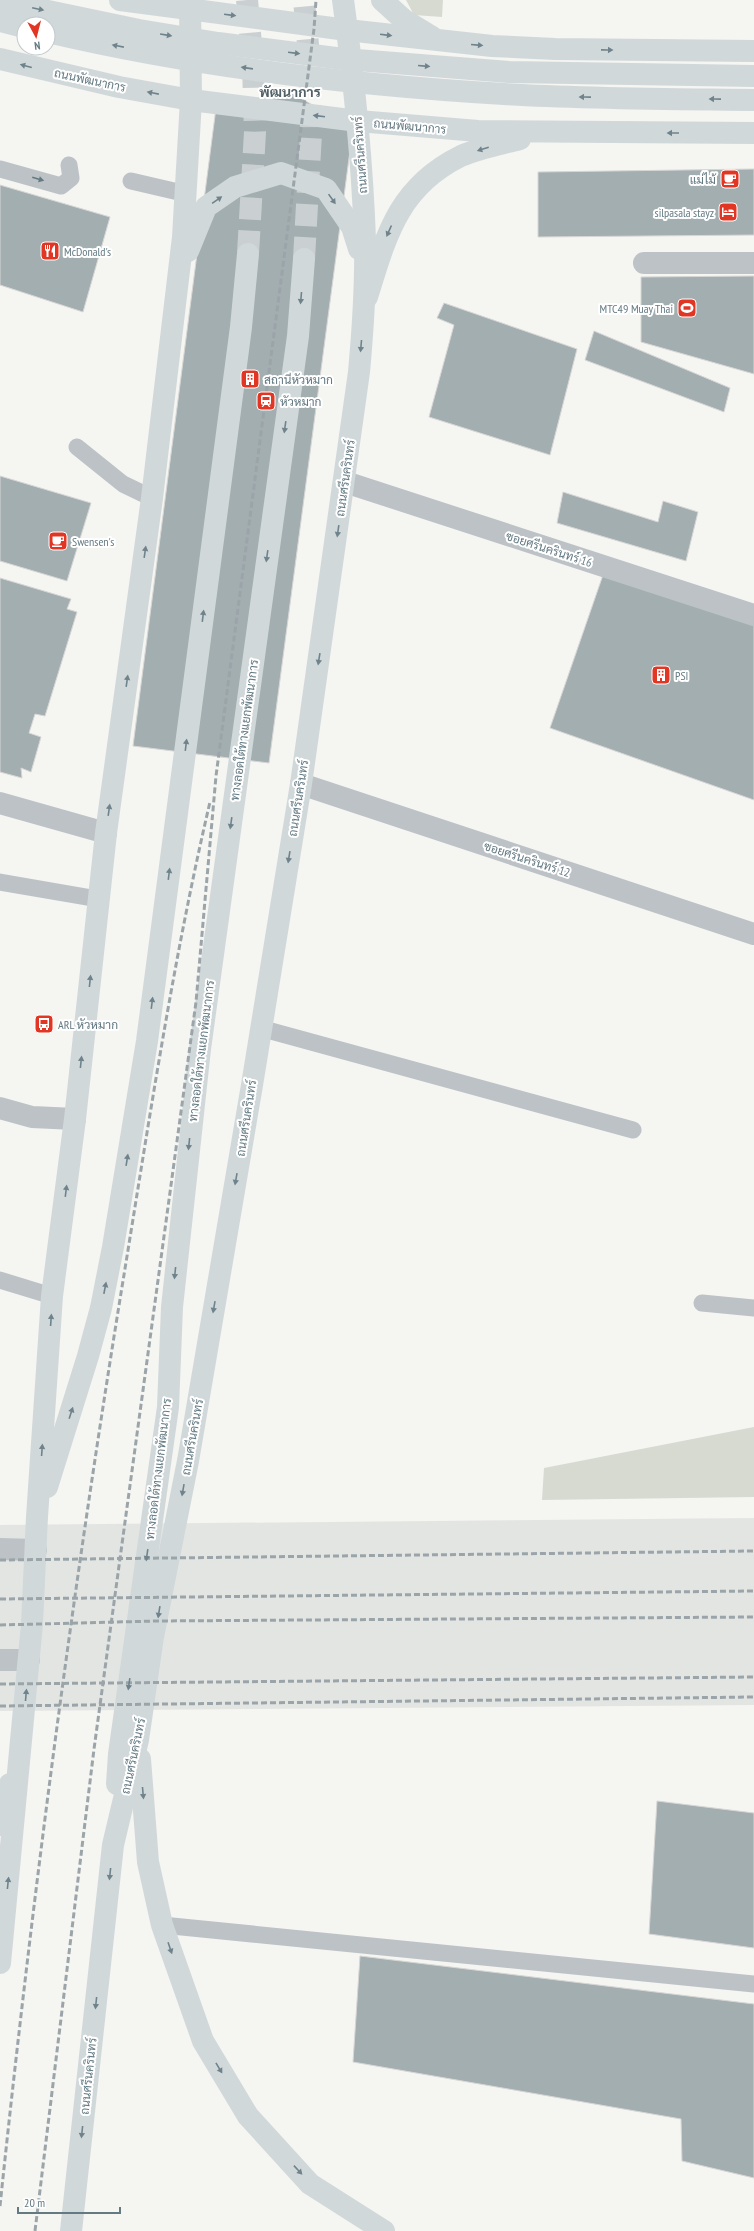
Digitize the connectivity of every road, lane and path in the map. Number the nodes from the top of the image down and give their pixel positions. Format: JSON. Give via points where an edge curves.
{"nodes":[{"id":1,"x":120,"y":0,"type":"edge"},
{"id":2,"x":343,"y":0,"type":"edge"},
{"id":3,"x":382,"y":0,"type":"edge"},
{"id":4,"x":0,"y":1,"type":"edge"},
{"id":5,"x":191,"y":5,"type":"edge"},
{"id":6,"x":0,"y":21,"type":"edge"},
{"id":7,"x":16,"y":25,"type":"edge"},
{"id":8,"x":347,"y":30,"type":"junction"},
{"id":9,"x":56,"y":34,"type":"edge"},
{"id":10,"x":438,"y":41,"type":"junction"},
{"id":11,"x":754,"y":51,"type":"edge"},
{"id":12,"x":754,"y":58,"type":"edge"},
{"id":13,"x":0,"y":59,"type":"edge"},
{"id":14,"x":754,"y":76,"type":"edge"},
{"id":15,"x":191,"y":100,"type":"junction"},
{"id":16,"x":754,"y":100,"type":"edge"},
{"id":17,"x":754,"y":120,"type":"edge"},
{"id":18,"x":358,"y":121,"type":"junction"},
{"id":19,"x":548,"y":132,"type":"junction"},
{"id":20,"x":754,"y":133,"type":"edge"},
{"id":21,"x":68,"y":165,"type":"dead end"},
{"id":22,"x":0,"y":169,"type":"edge"},
{"id":23,"x":131,"y":181,"type":"dead end"},
{"id":24,"x":187,"y":194,"type":"junction"},
{"id":25,"x":248,"y":254,"type":"tunnel mouth"},
{"id":26,"x":304,"y":259,"type":"tunnel mouth"},
{"id":27,"x":644,"y":263,"type":"dead end"},
{"id":28,"x":754,"y":263,"type":"edge"},
{"id":29,"x":365,"y":265,"type":"junction"},
{"id":30,"x":179,"y":270,"type":"junction"},
{"id":31,"x":364,"y":307,"type":"junction"},
{"id":32,"x":77,"y":447,"type":"dead end"},
{"id":33,"x":345,"y":482,"type":"junction"},
{"id":34,"x":152,"y":498,"type":"junction"},
{"id":35,"x":754,"y":616,"type":"edge"},
{"id":36,"x":301,"y":784,"type":"junction"},
{"id":37,"x":0,"y":803,"type":"edge"},
{"id":38,"x":106,"y":833,"type":"junction"},
{"id":39,"x":0,"y":882,"type":"edge"},
{"id":40,"x":98,"y":899,"type":"junction"},
{"id":41,"x":754,"y":934,"type":"edge"},
{"id":42,"x":260,"y":1028,"type":"junction"},
{"id":43,"x":0,"y":1108,"type":"edge"},
{"id":44,"x":75,"y":1119,"type":"junction"},
{"id":45,"x":633,"y":1130,"type":"dead end"},
{"id":46,"x":0,"y":1280,"type":"edge"},
{"id":47,"x":52,"y":1296,"type":"junction"},
{"id":48,"x":702,"y":1303,"type":"dead end"},
{"id":49,"x":754,"y":1308,"type":"edge"},
{"id":50,"x":37,"y":1517,"type":"junction"},
{"id":51,"x":0,"y":1549,"type":"edge"},
{"id":52,"x":36,"y":1550,"type":"junction"},
{"id":53,"x":0,"y":1660,"type":"edge"},
{"id":54,"x":29,"y":1660,"type":"junction"},
{"id":55,"x":23,"y":1734,"type":"junction"},
{"id":56,"x":138,"y":1740,"type":"junction"},
{"id":57,"x":0,"y":1825,"type":"edge"},
{"id":58,"x":113,"y":1845,"type":"junction"},
{"id":59,"x":162,"y":1925,"type":"junction"},
{"id":60,"x":0,"y":1963,"type":"edge"},
{"id":61,"x":754,"y":1984,"type":"edge"},
{"id":62,"x":71,"y":2231,"type":"edge"},
{"id":63,"x":384,"y":2231,"type":"edge"}],
"edges":[{"from":1,"to":5,"type":"main road"},
{"from":2,"to":8,"type":"main road","name":"ถนนศรีนครินทร์"},
{"from":3,"to":10,"type":"main road","via":[[404,20]]},
{"from":4,"to":14,"type":"main road","one_way":true,"via":[[139,30],[344,59],[509,72]]},
{"from":5,"to":8,"type":"main road","one_way":true},
{"from":5,"to":15,"type":"main road"},
{"from":6,"to":7,"type":"main road"},
{"from":8,"to":10,"type":"main road","one_way":true},
{"from":8,"to":18,"type":"main road","name":"ถนนศรีนครินทร์"},
{"from":16,"to":9,"type":"main road","one_way":true,"via":[[584,98],[428,90],[213,63]]},
{"from":10,"to":11,"type":"main road","one_way":true,"via":[[555,49]]},
{"from":12,"to":17,"type":"main road","via":[[743,75],[743,109]]},
{"from":15,"to":13,"type":"main road","name":"ถนนพัฒนาการ","one_way":true,"via":[[119,87]]},
{"from":18,"to":15,"type":"main road","name":"ถนนพัฒนาการ","one_way":true},
{"from":15,"to":24,"type":"main road"},
{"from":18,"to":19,"type":"main road","name":"ถนนพัฒนาการ","via":[[478,131]]},
{"from":18,"to":29,"type":"main road","name":"ถนนศรีนครินทร์"},
{"from":20,"to":19,"type":"main road","name":"ถนนพัฒนาการ","one_way":true},
{"from":19,"to":31,"type":"main road","one_way":true,"via":[[462,155],[437,170],[416,189],[397,213],[384,242]]},
{"from":22,"to":21,"type":"lane","one_way":true,"via":[[61,186],[71,178]]},
{"from":23,"to":24,"type":"lane"},
{"from":24,"to":30,"type":"main road"},
{"from":50,"to":25,"type":"main road","one_way":true,"via":[[88,1356],[113,1247],[148,1033],[240,335]]},
{"from":26,"to":58,"type":"main road","name":"ทางลอดใต้ทางแยกพัฒนาการ","one_way":true,"via":[[298,336],[200,1050],[172,1307],[168,1407],[119,1754]]},
{"from":27,"to":28,"type":"street"},
{"from":30,"to":29,"type":"main road","one_way":true,"via":[[206,207],[234,187],[281,173],[326,189],[352,227]]},
{"from":29,"to":31,"type":"main road","name":"ถนนศรีนครินทร์"},
{"from":30,"to":34,"type":"main road"},
{"from":31,"to":33,"type":"main road","name":"ถนนศรีนครินทร์","one_way":true,"via":[[359,372]]},
{"from":32,"to":34,"type":"lane","via":[[123,484]]},
{"from":33,"to":35,"type":"street","name":"ซอยศรีนครินทร์ 16"},
{"from":33,"to":36,"type":"main road","name":"ถนนศรีนครินทร์","one_way":true},
{"from":38,"to":34,"type":"main road","one_way":true},
{"from":36,"to":41,"type":"street","name":"ซอยศรีนครินทร์ 12"},
{"from":36,"to":42,"type":"main road","name":"ถนนศรีนครินทร์","one_way":true},
{"from":37,"to":38,"type":"street"},
{"from":38,"to":40,"type":"main road"},
{"from":39,"to":40,"type":"lane"},
{"from":44,"to":40,"type":"main road","one_way":true},
{"from":42,"to":45,"type":"lane"},
{"from":42,"to":56,"type":"main road","name":"ถนนศรีนครินทร์","one_way":true,"via":[[188,1461],[153,1637]]},
{"from":43,"to":44,"type":"street","via":[[32,1117]]},
{"from":47,"to":44,"type":"main road","one_way":true},
{"from":46,"to":47,"type":"lane"},
{"from":50,"to":47,"type":"main road","one_way":true},
{"from":48,"to":49,"type":"lane"},
{"from":50,"to":52,"type":"main road"},
{"from":51,"to":52,"type":"street"},
{"from":52,"to":54,"type":"main road"},
{"from":53,"to":54,"type":"street"},
{"from":55,"to":54,"type":"main road","one_way":true},
{"from":55,"to":57,"type":"main road"},
{"from":60,"to":55,"type":"main road","one_way":true},
{"from":56,"to":58,"type":"main road","name":"ถนนศรีนครินทร์"},
{"from":56,"to":59,"type":"main road","one_way":true,"via":[[148,1862]]},
{"from":58,"to":62,"type":"main road","name":"ถนนศรีนครินทร์","one_way":true},
{"from":59,"to":61,"type":"lane"},
{"from":59,"to":63,"type":"main road","one_way":true,"via":[[202,2041],[248,2116],[310,2184]]}]}
